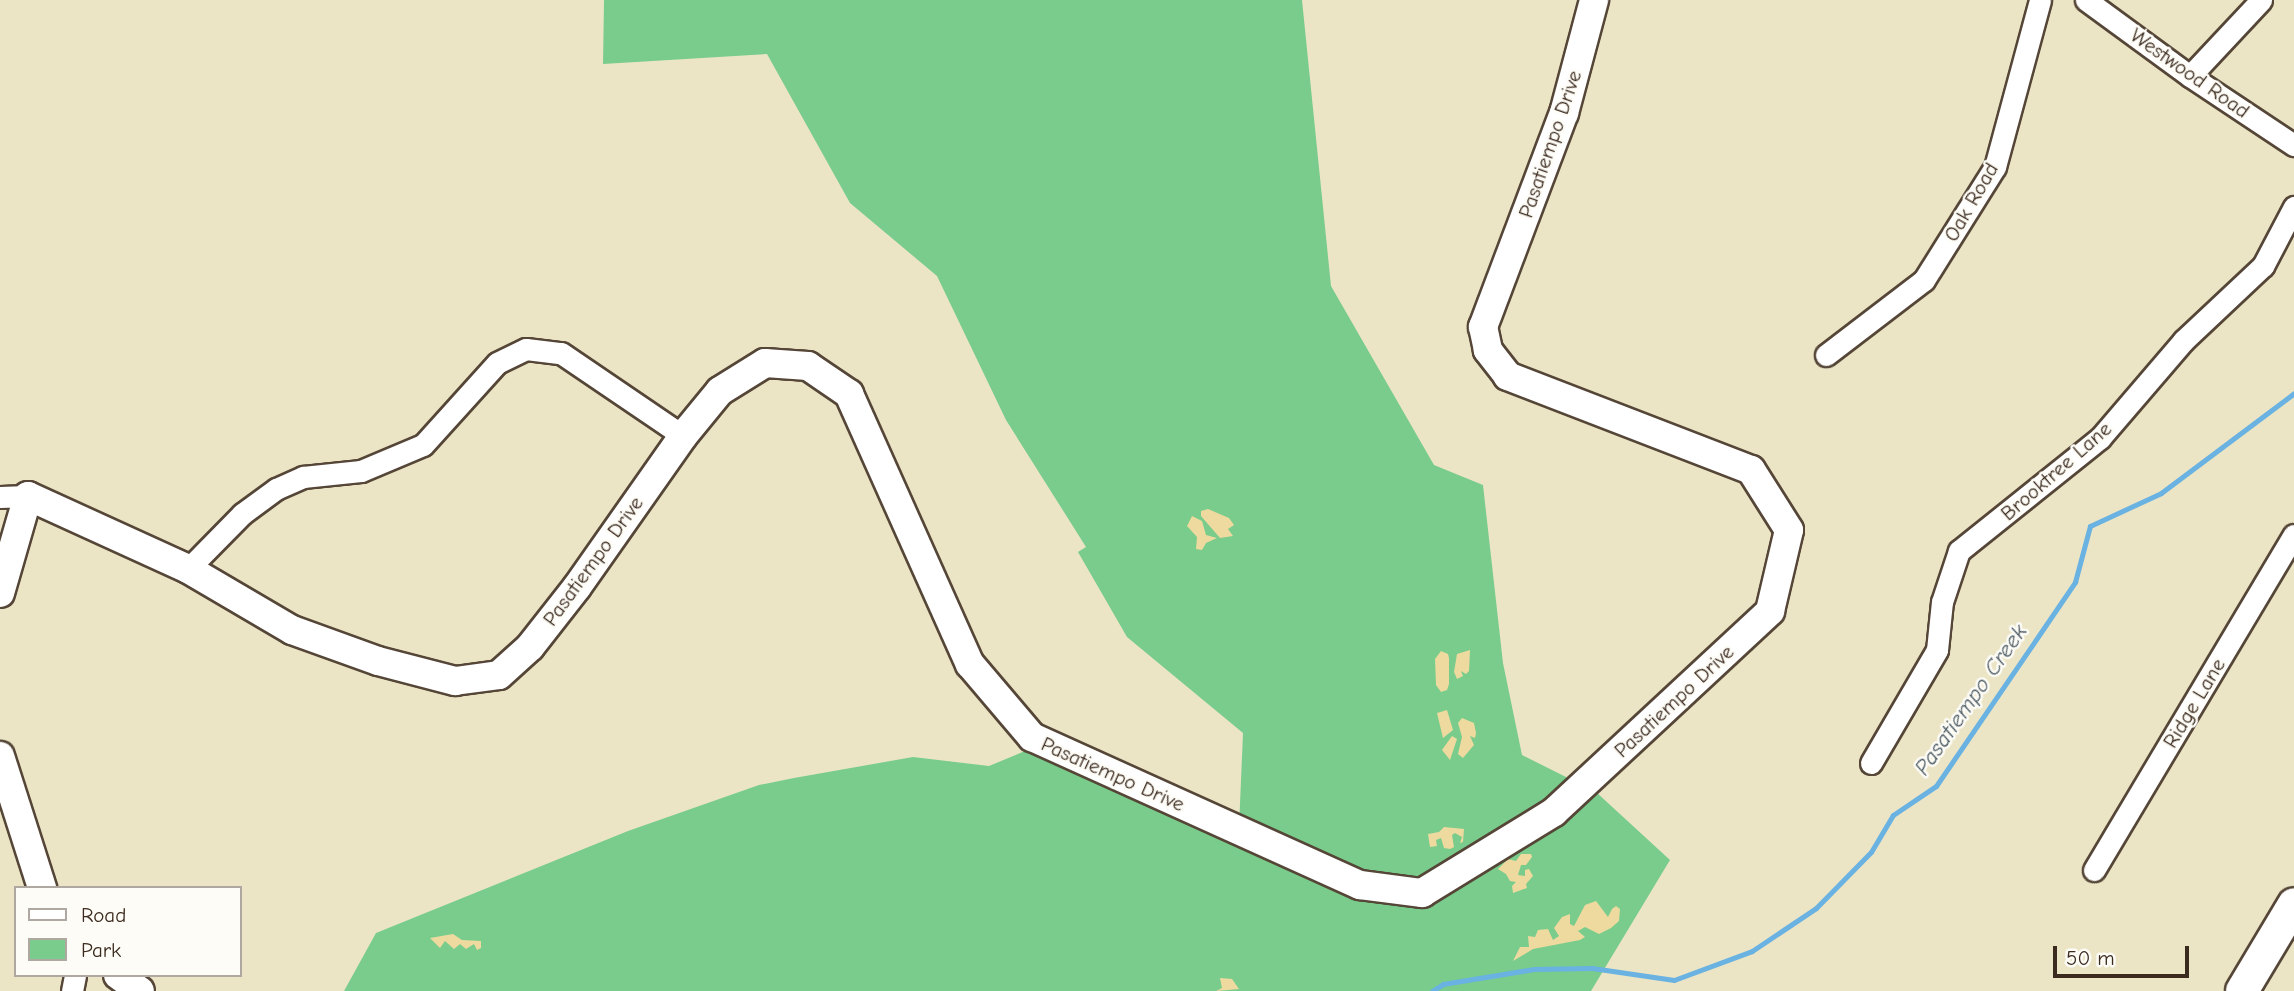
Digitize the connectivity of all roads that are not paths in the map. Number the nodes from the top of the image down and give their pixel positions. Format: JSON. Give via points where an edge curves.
{"nodes":[{"id":1,"x":1594,"y":0,"type":"edge"},
{"id":2,"x":2040,"y":0,"type":"edge"},
{"id":3,"x":2086,"y":0,"type":"edge"},
{"id":4,"x":2261,"y":0,"type":"edge"},
{"id":5,"x":2190,"y":76,"type":"junction"},
{"id":6,"x":2294,"y":145,"type":"edge"},
{"id":7,"x":2294,"y":207,"type":"edge"},
{"id":8,"x":1826,"y":355,"type":"dead end"},
{"id":9,"x":683,"y":436,"type":"junction"},
{"id":10,"x":28,"y":496,"type":"junction"},
{"id":11,"x":0,"y":497,"type":"edge"},
{"id":12,"x":2294,"y":535,"type":"edge"},
{"id":13,"x":188,"y":569,"type":"junction"},
{"id":14,"x":0,"y":593,"type":"edge"},
{"id":15,"x":0,"y":756,"type":"edge"},
{"id":16,"x":1871,"y":762,"type":"dead end"},
{"id":17,"x":2094,"y":870,"type":"dead end"},
{"id":18,"x":41,"y":886,"type":"edge"},
{"id":19,"x":2294,"y":904,"type":"edge"},
{"id":20,"x":121,"y":977,"type":"edge"},
{"id":21,"x":140,"y":991,"type":"edge"},
{"id":22,"x":2242,"y":991,"type":"edge"}],
"edges":[{"from":1,"to":9,"type":"street","name":"Pasatiempo Drive","via":[[1564,113],[1483,327],[1488,350],[1508,376],[1751,470],[1790,530],[1770,611],[1554,811],[1422,893],[1360,885],[1031,737],[970,664],[849,394],[808,366],[765,363],[720,391]]},
{"from":2,"to":8,"type":"street","name":"Oak Road","via":[[1995,167],[1924,281]]},
{"from":3,"to":5,"type":"street","name":"Westwood Road"},
{"from":4,"to":5,"type":"street"},
{"from":5,"to":6,"type":"street","name":"Westwood Road"},
{"from":7,"to":16,"type":"street","name":"Brooktree Lane","via":[[2263,266],[2183,341],[2100,438],[1959,551],[1942,602],[1937,650]]},
{"from":9,"to":13,"type":"street","via":[[561,353],[526,349],[497,363],[423,445],[361,471],[303,477],[276,489],[242,514]]},
{"from":9,"to":13,"type":"street","name":"Pasatiempo Drive","via":[[577,587],[530,646],[499,675],[455,681],[378,661],[292,630]]},
{"from":10,"to":11,"type":"street"},
{"from":10,"to":13,"type":"street","name":"Pasatiempo Drive"},
{"from":10,"to":14,"type":"street"},
{"from":12,"to":17,"type":"street","name":"Ridge Lane"},
{"from":15,"to":18,"type":"street"},
{"from":19,"to":22,"type":"main road"},
{"from":20,"to":21,"type":"street"}]}
